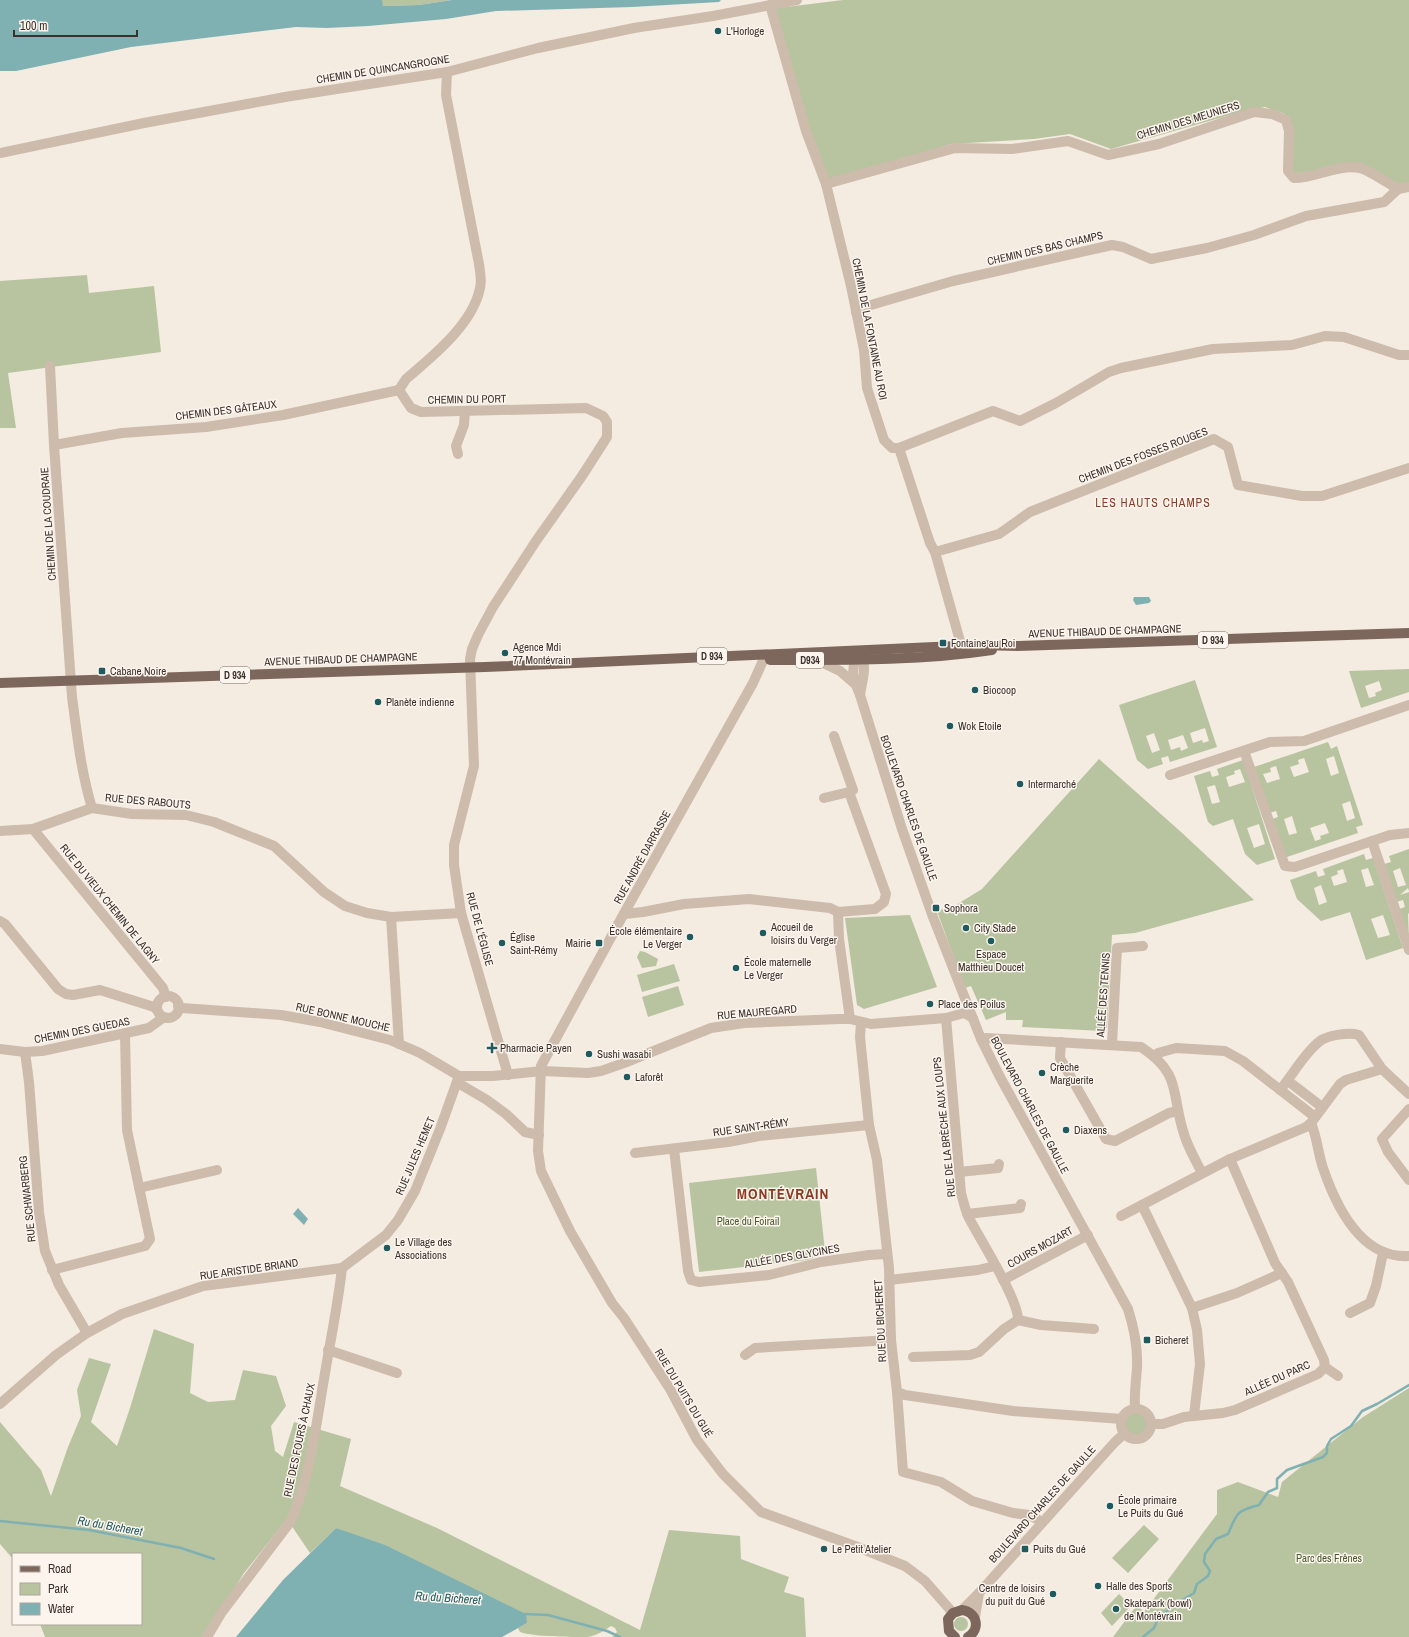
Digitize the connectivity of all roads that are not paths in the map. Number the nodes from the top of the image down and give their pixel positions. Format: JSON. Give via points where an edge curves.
{"nodes":[{"id":1,"x":797,"y":0,"type":"edge"},
{"id":2,"x":770,"y":5,"type":"junction"},
{"id":3,"x":447,"y":72,"type":"junction"},
{"id":4,"x":0,"y":153,"type":"edge"},
{"id":5,"x":826,"y":184,"type":"junction"},
{"id":6,"x":1409,"y":187,"type":"edge"},
{"id":7,"x":1398,"y":189,"type":"junction"},
{"id":8,"x":856,"y":312,"type":"junction"},
{"id":9,"x":1409,"y":356,"type":"edge"},
{"id":10,"x":50,"y":366,"type":"dead end"},
{"id":11,"x":399,"y":390,"type":"junction"},
{"id":12,"x":465,"y":412,"type":"junction"},
{"id":13,"x":54,"y":445,"type":"junction"},
{"id":14,"x":898,"y":448,"type":"junction"},
{"id":15,"x":458,"y":454,"type":"dead end"},
{"id":16,"x":1409,"y":468,"type":"edge"},
{"id":17,"x":935,"y":552,"type":"junction"},
{"id":18,"x":1409,"y":633,"type":"edge"},
{"id":19,"x":961,"y":650,"type":"junction"},
{"id":20,"x":764,"y":657,"type":"junction"},
{"id":21,"x":859,"y":657,"type":"junction"},
{"id":22,"x":817,"y":660,"type":"junction"},
{"id":23,"x":470,"y":667,"type":"junction"},
{"id":24,"x":72,"y":680,"type":"junction"},
{"id":25,"x":0,"y":683,"type":"edge"},
{"id":26,"x":855,"y":684,"type":"junction"},
{"id":27,"x":860,"y":695,"type":"junction"},
{"id":28,"x":1409,"y":705,"type":"edge"},
{"id":29,"x":834,"y":736,"type":"dead end"},
{"id":30,"x":1244,"y":751,"type":"junction"},
{"id":31,"x":1170,"y":774,"type":"dead end"},
{"id":32,"x":849,"y":792,"type":"junction"},
{"id":33,"x":824,"y":798,"type":"dead end"},
{"id":34,"x":92,"y":808,"type":"junction"},
{"id":35,"x":33,"y":829,"type":"junction"},
{"id":36,"x":0,"y":831,"type":"edge"},
{"id":37,"x":1409,"y":833,"type":"edge"},
{"id":38,"x":1372,"y":841,"type":"junction"},
{"id":39,"x":838,"y":912,"type":"junction"},
{"id":40,"x":461,"y":913,"type":"junction"},
{"id":41,"x":624,"y":914,"type":"junction"},
{"id":42,"x":391,"y":916,"type":"junction"},
{"id":43,"x":0,"y":921,"type":"edge"},
{"id":44,"x":1143,"y":946,"type":"dead end"},
{"id":45,"x":1409,"y":950,"type":"edge"},
{"id":46,"x":166,"y":997,"type":"junction"},
{"id":47,"x":178,"y":1006,"type":"junction"},
{"id":48,"x":161,"y":1013,"type":"junction"},
{"id":49,"x":946,"y":1018,"type":"junction"},
{"id":50,"x":973,"y":1018,"type":"junction"},
{"id":51,"x":850,"y":1019,"type":"junction"},
{"id":52,"x":861,"y":1023,"type":"junction"},
{"id":53,"x":125,"y":1034,"type":"junction"},
{"id":54,"x":981,"y":1039,"type":"junction"},
{"id":55,"x":1061,"y":1042,"type":"junction"},
{"id":56,"x":399,"y":1044,"type":"junction"},
{"id":57,"x":1112,"y":1044,"type":"junction"},
{"id":58,"x":0,"y":1050,"type":"edge"},
{"id":59,"x":25,"y":1052,"type":"junction"},
{"id":60,"x":1155,"y":1056,"type":"junction"},
{"id":61,"x":1382,"y":1069,"type":"junction"},
{"id":62,"x":542,"y":1071,"type":"junction"},
{"id":63,"x":508,"y":1075,"type":"junction"},
{"id":64,"x":458,"y":1079,"type":"junction"},
{"id":65,"x":1288,"y":1081,"type":"junction"},
{"id":66,"x":1280,"y":1090,"type":"junction"},
{"id":67,"x":1409,"y":1094,"type":"edge"},
{"id":68,"x":1322,"y":1107,"type":"junction"},
{"id":69,"x":1409,"y":1109,"type":"edge"},
{"id":70,"x":1178,"y":1111,"type":"junction"},
{"id":71,"x":1313,"y":1120,"type":"junction"},
{"id":72,"x":869,"y":1125,"type":"junction"},
{"id":73,"x":538,"y":1135,"type":"junction"},
{"id":74,"x":674,"y":1149,"type":"junction"},
{"id":75,"x":635,"y":1153,"type":"dead end"},
{"id":76,"x":1230,"y":1159,"type":"junction"},
{"id":77,"x":999,"y":1164,"type":"dead end"},
{"id":78,"x":217,"y":1170,"type":"dead end"},
{"id":79,"x":959,"y":1172,"type":"junction"},
{"id":80,"x":1202,"y":1173,"type":"junction"},
{"id":81,"x":1409,"y":1180,"type":"edge"},
{"id":82,"x":140,"y":1188,"type":"junction"},
{"id":83,"x":1021,"y":1204,"type":"dead end"},
{"id":84,"x":1142,"y":1205,"type":"junction"},
{"id":85,"x":967,"y":1214,"type":"junction"},
{"id":86,"x":1121,"y":1216,"type":"dead end"},
{"id":87,"x":1088,"y":1235,"type":"junction"},
{"id":88,"x":1383,"y":1253,"type":"junction"},
{"id":89,"x":887,"y":1254,"type":"junction"},
{"id":90,"x":1409,"y":1256,"type":"edge"},
{"id":91,"x":995,"y":1266,"type":"junction"},
{"id":92,"x":342,"y":1268,"type":"junction"},
{"id":93,"x":52,"y":1270,"type":"junction"},
{"id":94,"x":1278,"y":1274,"type":"junction"},
{"id":95,"x":889,"y":1280,"type":"junction"},
{"id":96,"x":1003,"y":1280,"type":"junction"},
{"id":97,"x":1192,"y":1308,"type":"junction"},
{"id":98,"x":1350,"y":1313,"type":"dead end"},
{"id":99,"x":1018,"y":1320,"type":"junction"},
{"id":100,"x":1094,"y":1329,"type":"dead end"},
{"id":101,"x":86,"y":1333,"type":"junction"},
{"id":102,"x":891,"y":1340,"type":"junction"},
{"id":103,"x":328,"y":1350,"type":"junction"},
{"id":104,"x":745,"y":1355,"type":"dead end"},
{"id":105,"x":913,"y":1357,"type":"dead end"},
{"id":106,"x":1324,"y":1367,"type":"junction"},
{"id":107,"x":397,"y":1372,"type":"dead end"},
{"id":108,"x":1338,"y":1376,"type":"dead end"},
{"id":109,"x":897,"y":1392,"type":"junction"},
{"id":110,"x":0,"y":1404,"type":"edge"},
{"id":111,"x":1135,"y":1409,"type":"junction"},
{"id":112,"x":1194,"y":1416,"type":"junction"},
{"id":113,"x":1122,"y":1419,"type":"junction"},
{"id":114,"x":1151,"y":1424,"type":"junction"},
{"id":115,"x":1125,"y":1433,"type":"junction"},
{"id":116,"x":1041,"y":1523,"type":"junction"},
{"id":117,"x":979,"y":1593,"type":"junction"},
{"id":118,"x":957,"y":1611,"type":"junction"},
{"id":119,"x":975,"y":1622,"type":"junction"},
{"id":120,"x":951,"y":1635,"type":"edge"},
{"id":121,"x":207,"y":1637,"type":"edge"},
{"id":122,"x":968,"y":1637,"type":"edge"},
{"id":123,"x":983,"y":1637,"type":"edge"}],
"edges":[{"from":1,"to":2,"type":"street","name":"CHEMIN DE QUINCANGROGNE"},
{"from":2,"to":3,"type":"street","name":"CHEMIN DE QUINCANGROGNE","via":[[634,28],[538,48]]},
{"from":2,"to":5,"type":"street","name":"CHEMIN DE LA FONTAINE AU ROI","via":[[806,131]]},
{"from":3,"to":4,"type":"street","name":"CHEMIN DE QUINCANGROGNE","via":[[285,96]]},
{"from":3,"to":11,"type":"street","via":[[446,95],[479,264],[481,287],[475,305],[465,322],[406,379]]},
{"from":5,"to":7,"type":"street","name":"CHEMIN DES MEUNIERS","via":[[955,148],[1012,149],[1068,141],[1108,155],[1159,144],[1254,112],[1272,114],[1286,120],[1289,131],[1288,171],[1294,178],[1344,167],[1362,168]]},
{"from":5,"to":8,"type":"street","name":"CHEMIN DE LA FONTAINE AU ROI"},
{"from":6,"to":7,"type":"street"},
{"from":7,"to":8,"type":"street","name":"CHEMIN DES BAS CHAMPS","via":[[1384,202],[1306,216],[1254,235],[1207,248],[1150,259],[1112,245],[952,281],[864,307]]},
{"from":8,"to":14,"type":"street","name":"CHEMIN DE LA FONTAINE AU ROI","via":[[864,350],[867,388],[876,418],[884,440],[892,448]]},
{"from":9,"to":14,"type":"street","via":[[1334,336],[1292,345],[1213,349],[1109,372],[1020,422],[993,411]]},
{"from":10,"to":13,"type":"street","name":"CHEMIN DE LA COUDRAIE"},
{"from":11,"to":12,"type":"street","name":"CHEMIN DU PORT","via":[[411,408],[421,412]]},
{"from":11,"to":13,"type":"street","name":"CHEMIN DES GÂTEAUX","via":[[283,415],[206,426],[122,433]]},
{"from":12,"to":15,"type":"street","via":[[464,425],[456,446]]},
{"from":12,"to":23,"type":"street","name":"CHEMIN DU PORT","via":[[586,408],[599,414],[607,422],[607,437],[493,606],[472,649]]},
{"from":13,"to":24,"type":"street","name":"CHEMIN DE LA COUDRAIE"},
{"from":14,"to":17,"type":"street"},
{"from":16,"to":17,"type":"street","name":"CHEMIN DES FOSSES ROUGES","via":[[1322,496],[1302,496],[1238,485],[1228,447],[1214,439],[1030,512],[999,534]]},
{"from":17,"to":19,"type":"street"},
{"from":18,"to":19,"type":"main road","name":"AVENUE THIBAUD DE CHAMPAGNE","number":"D 934","via":[[1018,646],[979,645]]},
{"from":19,"to":21,"type":"main road","name":"AVENUE THIBAUD DE CHAMPAGNE","number":"D 934"},
{"from":20,"to":21,"type":"main road","name":"AVENUE THIBAUD DE CHAMPAGNE","number":"D 934"},
{"from":20,"to":22,"type":"main road","name":"AVENUE THIBAUD DE CHAMPAGNE","number":"D934"},
{"from":20,"to":23,"type":"main road","name":"AVENUE THIBAUD DE CHAMPAGNE","number":"D 934","via":[[692,656]]},
{"from":20,"to":41,"type":"street","name":"RUE ANDRÉ DARRASSE","via":[[753,683]]},
{"from":21,"to":22,"type":"main road","name":"AVENUE THIBAUD DE CHAMPAGNE","number":"D934"},
{"from":21,"to":26,"type":"street","name":"BOULEVARD CHARLES DE GAULLE","via":[[853,667]]},
{"from":21,"to":27,"type":"street","name":"BOULEVARD CHARLES DE GAULLE","via":[[864,669]]},
{"from":22,"to":26,"type":"street","name":"BOULEVARD CHARLES DE GAULLE","via":[[840,671]]},
{"from":23,"to":24,"type":"main road","name":"AVENUE THIBAUD DE CHAMPAGNE","number":"D 934"},
{"from":23,"to":40,"type":"street","name":"RUE DE L'ÉGLISE","via":[[474,766],[454,845],[454,865]]},
{"from":24,"to":25,"type":"main road","name":"AVENUE THIBAUD DE CHAMPAGNE","number":"D 934"},
{"from":24,"to":34,"type":"street","name":"RUE DES RABOUTS","via":[[77,738]]},
{"from":26,"to":27,"type":"street","name":"BOULEVARD CHARLES DE GAULLE"},
{"from":27,"to":50,"type":"street","name":"BOULEVARD CHARLES DE GAULLE","via":[[902,829]]},
{"from":28,"to":30,"type":"street","via":[[1304,741],[1270,742]]},
{"from":29,"to":32,"type":"street","via":[[853,790]]},
{"from":30,"to":31,"type":"street"},
{"from":30,"to":38,"type":"street","via":[[1285,866],[1295,867]]},
{"from":32,"to":33,"type":"street"},
{"from":32,"to":39,"type":"street","via":[[886,894],[884,902],[875,909]]},
{"from":34,"to":35,"type":"street"},
{"from":34,"to":42,"type":"street","name":"RUE DES RABOUTS","via":[[132,814],[186,815],[214,822],[274,846],[324,892],[345,906],[367,913]]},
{"from":35,"to":36,"type":"street"},
{"from":35,"to":46,"type":"street","name":"RUE DU VIEUX CHEMIN DE LAGNY","via":[[163,988]]},
{"from":37,"to":38,"type":"street","via":[[1390,834]]},
{"from":38,"to":45,"type":"street"},
{"from":39,"to":41,"type":"street","via":[[830,908],[749,898],[691,903]]},
{"from":39,"to":51,"type":"street","via":[[839,939]]},
{"from":40,"to":42,"type":"street","name":"RUE DES RABOUTS"},
{"from":40,"to":63,"type":"street","name":"RUE DE L'ÉGLISE"},
{"from":41,"to":62,"type":"street","name":"RUE ANDRÉ DARRASSE","via":[[541,1066]]},
{"from":42,"to":56,"type":"street"},
{"from":43,"to":48,"type":"street","via":[[58,989],[66,994],[100,990],[148,1005]]},
{"from":44,"to":57,"type":"street","name":"ALLÉE DES TENNIS","via":[[1117,948]]},
{"from":46,"to":47,"type":"street","via":[[176,1000]]},
{"from":46,"to":48,"type":"street","via":[[160,1000]]},
{"from":47,"to":48,"type":"street","via":[[174,1016],[168,1018]]},
{"from":47,"to":56,"type":"street","name":"RUE BONNE MOUCHE","via":[[289,1016],[359,1031]]},
{"from":48,"to":53,"type":"street","name":"CHEMIN DES GUEDAS","via":[[149,1028]]},
{"from":49,"to":50,"type":"street","name":"RUE MAUREGARD","via":[[964,1013]]},
{"from":49,"to":52,"type":"street","name":"RUE MAUREGARD"},
{"from":49,"to":79,"type":"street","name":"RUE DE LA BRÈCHE AUX LOUPS"},
{"from":50,"to":54,"type":"street","name":"BOULEVARD CHARLES DE GAULLE"},
{"from":51,"to":52,"type":"street","name":"RUE MAUREGARD"},
{"from":51,"to":62,"type":"street","name":"RUE MAUREGARD","via":[[732,1024],[702,1031],[601,1071],[575,1074]]},
{"from":52,"to":72,"type":"street","name":"RUE DU BICHERET","via":[[860,1037]]},
{"from":53,"to":59,"type":"street","name":"CHEMIN DES GUEDAS","via":[[42,1051]]},
{"from":53,"to":82,"type":"street","via":[[128,1130]]},
{"from":54,"to":55,"type":"street"},
{"from":54,"to":87,"type":"street","name":"BOULEVARD CHARLES DE GAULLE"},
{"from":55,"to":57,"type":"street"},
{"from":55,"to":70,"type":"street","via":[[1060,1058],[1106,1139],[1115,1141],[1168,1113]]},
{"from":56,"to":64,"type":"street","name":"RUE BONNE MOUCHE","via":[[420,1053]]},
{"from":57,"to":60,"type":"street","via":[[1141,1047]]},
{"from":58,"to":59,"type":"street","name":"CHEMIN DES GUEDAS"},
{"from":59,"to":93,"type":"street","name":"RUE SCHWARBERG","via":[[39,1212],[45,1251]]},
{"from":60,"to":66,"type":"street","via":[[1176,1048],[1225,1050]]},
{"from":60,"to":70,"type":"street","via":[[1173,1082]]},
{"from":61,"to":65,"type":"street","via":[[1359,1035],[1351,1033],[1320,1040]]},
{"from":61,"to":67,"type":"street"},
{"from":61,"to":68,"type":"street","via":[[1346,1080]]},
{"from":62,"to":63,"type":"street"},
{"from":62,"to":73,"type":"street","name":"RUE DU PUITS DU GUÉ"},
{"from":63,"to":64,"type":"street"},
{"from":64,"to":73,"type":"street","name":"RUE BONNE MOUCHE","via":[[506,1114],[525,1132]]},
{"from":64,"to":92,"type":"street","name":"RUE JULES HEMET","via":[[415,1191],[398,1220],[386,1235]]},
{"from":65,"to":66,"type":"street"},
{"from":65,"to":68,"type":"street"},
{"from":66,"to":71,"type":"street"},
{"from":68,"to":71,"type":"street"},
{"from":69,"to":81,"type":"street","via":[[1382,1138],[1388,1152]]},
{"from":70,"to":80,"type":"street","via":[[1185,1137]]},
{"from":71,"to":76,"type":"street","via":[[1306,1127]]},
{"from":71,"to":88,"type":"street","via":[[1323,1168],[1336,1199],[1352,1227]]},
{"from":72,"to":74,"type":"street","name":"RUE SAINT-RÉMY","via":[[759,1136]]},
{"from":72,"to":89,"type":"street","name":"RUE DU BICHERET","via":[[877,1160]]},
{"from":73,"to":118,"type":"street","name":"RUE DU PUITS DU GUÉ","via":[[541,1171],[570,1231],[612,1303],[670,1389],[697,1440],[723,1474],[761,1512],[905,1566]]},
{"from":74,"to":75,"type":"street","name":"RUE SAINT-RÉMY"},
{"from":74,"to":89,"type":"street","name":"ALLÉE DES GLYCINES","via":[[691,1280],[699,1282],[769,1275],[821,1262]]},
{"from":76,"to":80,"type":"street"},
{"from":76,"to":94,"type":"street","name":"ALLÉE DU PARC"},
{"from":77,"to":79,"type":"street","via":[[998,1168]]},
{"from":78,"to":82,"type":"street"},
{"from":79,"to":85,"type":"street","name":"RUE DE LA BRÈCHE AUX LOUPS"},
{"from":80,"to":84,"type":"street"},
{"from":82,"to":93,"type":"street","via":[[150,1239],[145,1246]]},
{"from":83,"to":85,"type":"street","via":[[1020,1208]]},
{"from":84,"to":86,"type":"street"},
{"from":84,"to":97,"type":"street"},
{"from":85,"to":91,"type":"street","name":"RUE DE LA BRÈCHE AUX LOUPS"},
{"from":87,"to":96,"type":"street","name":"COURS MOZART"},
{"from":87,"to":111,"type":"street","name":"BOULEVARD CHARLES DE GAULLE","via":[[1122,1297],[1132,1321],[1137,1367]]},
{"from":88,"to":90,"type":"street"},
{"from":88,"to":98,"type":"street","via":[[1370,1303]]},
{"from":89,"to":95,"type":"street","name":"RUE DU BICHERET"},
{"from":91,"to":95,"type":"street"},
{"from":91,"to":96,"type":"street","name":"RUE DE LA BRÈCHE AUX LOUPS"},
{"from":92,"to":101,"type":"street","name":"RUE ARISTIDE BRIAND","via":[[203,1286],[122,1314]]},
{"from":92,"to":103,"type":"street","name":"RUE DES FOURS À CHAUX"},
{"from":93,"to":101,"type":"street","name":"RUE SCHWARBERG"},
{"from":94,"to":97,"type":"street","via":[[1237,1293]]},
{"from":94,"to":106,"type":"street","name":"ALLÉE DU PARC","via":[[1288,1282],[1324,1360]]},
{"from":95,"to":102,"type":"street","name":"RUE DU BICHERET"},
{"from":96,"to":99,"type":"street","name":"RUE DE LA BRÈCHE AUX LOUPS","via":[[1019,1314]]},
{"from":97,"to":112,"type":"street","via":[[1200,1364]]},
{"from":99,"to":100,"type":"street","via":[[1041,1325]]},
{"from":99,"to":105,"type":"street","via":[[1004,1328],[979,1352],[970,1355]]},
{"from":101,"to":110,"type":"street","name":"RUE ARISTIDE BRIAND","via":[[56,1355]]},
{"from":102,"to":104,"type":"street","via":[[755,1348]]},
{"from":102,"to":109,"type":"street","name":"RUE DU BICHERET"},
{"from":103,"to":107,"type":"street"},
{"from":103,"to":121,"type":"street","name":"RUE DES FOURS À CHAUX","via":[[316,1424],[297,1508],[291,1521],[222,1612]]},
{"from":106,"to":108,"type":"street"},
{"from":106,"to":112,"type":"street","name":"ALLÉE DU PARC","via":[[1318,1374],[1234,1410]]},
{"from":109,"to":113,"type":"street","via":[[1013,1411]]},
{"from":109,"to":116,"type":"street","name":"RUE DU BICHERET","via":[[904,1472],[941,1482],[972,1501],[1028,1515]]},
{"from":111,"to":113,"type":"street","via":[[1127,1412]]},
{"from":111,"to":114,"type":"street","via":[[1146,1413]]},
{"from":112,"to":114,"type":"street","name":"ALLÉE DU PARC","via":[[1163,1424]]},
{"from":113,"to":115,"type":"street"},
{"from":114,"to":115,"type":"street","via":[[1150,1430],[1141,1438]]},
{"from":115,"to":116,"type":"street","name":"BOULEVARD CHARLES DE GAULLE"},
{"from":116,"to":117,"type":"street","name":"BOULEVARD CHARLES DE GAULLE"},
{"from":117,"to":118,"type":"street","name":"BOULEVARD CHARLES DE GAULLE"},
{"from":117,"to":119,"type":"street","name":"BOULEVARD CHARLES DE GAULLE"},
{"from":118,"to":119,"type":"main road","via":[[969,1612]]},
{"from":118,"to":120,"type":"main road","via":[[947,1623]]},
{"from":119,"to":122,"type":"main road","via":[[973,1633]]},
{"from":119,"to":123,"type":"main road"}]}
